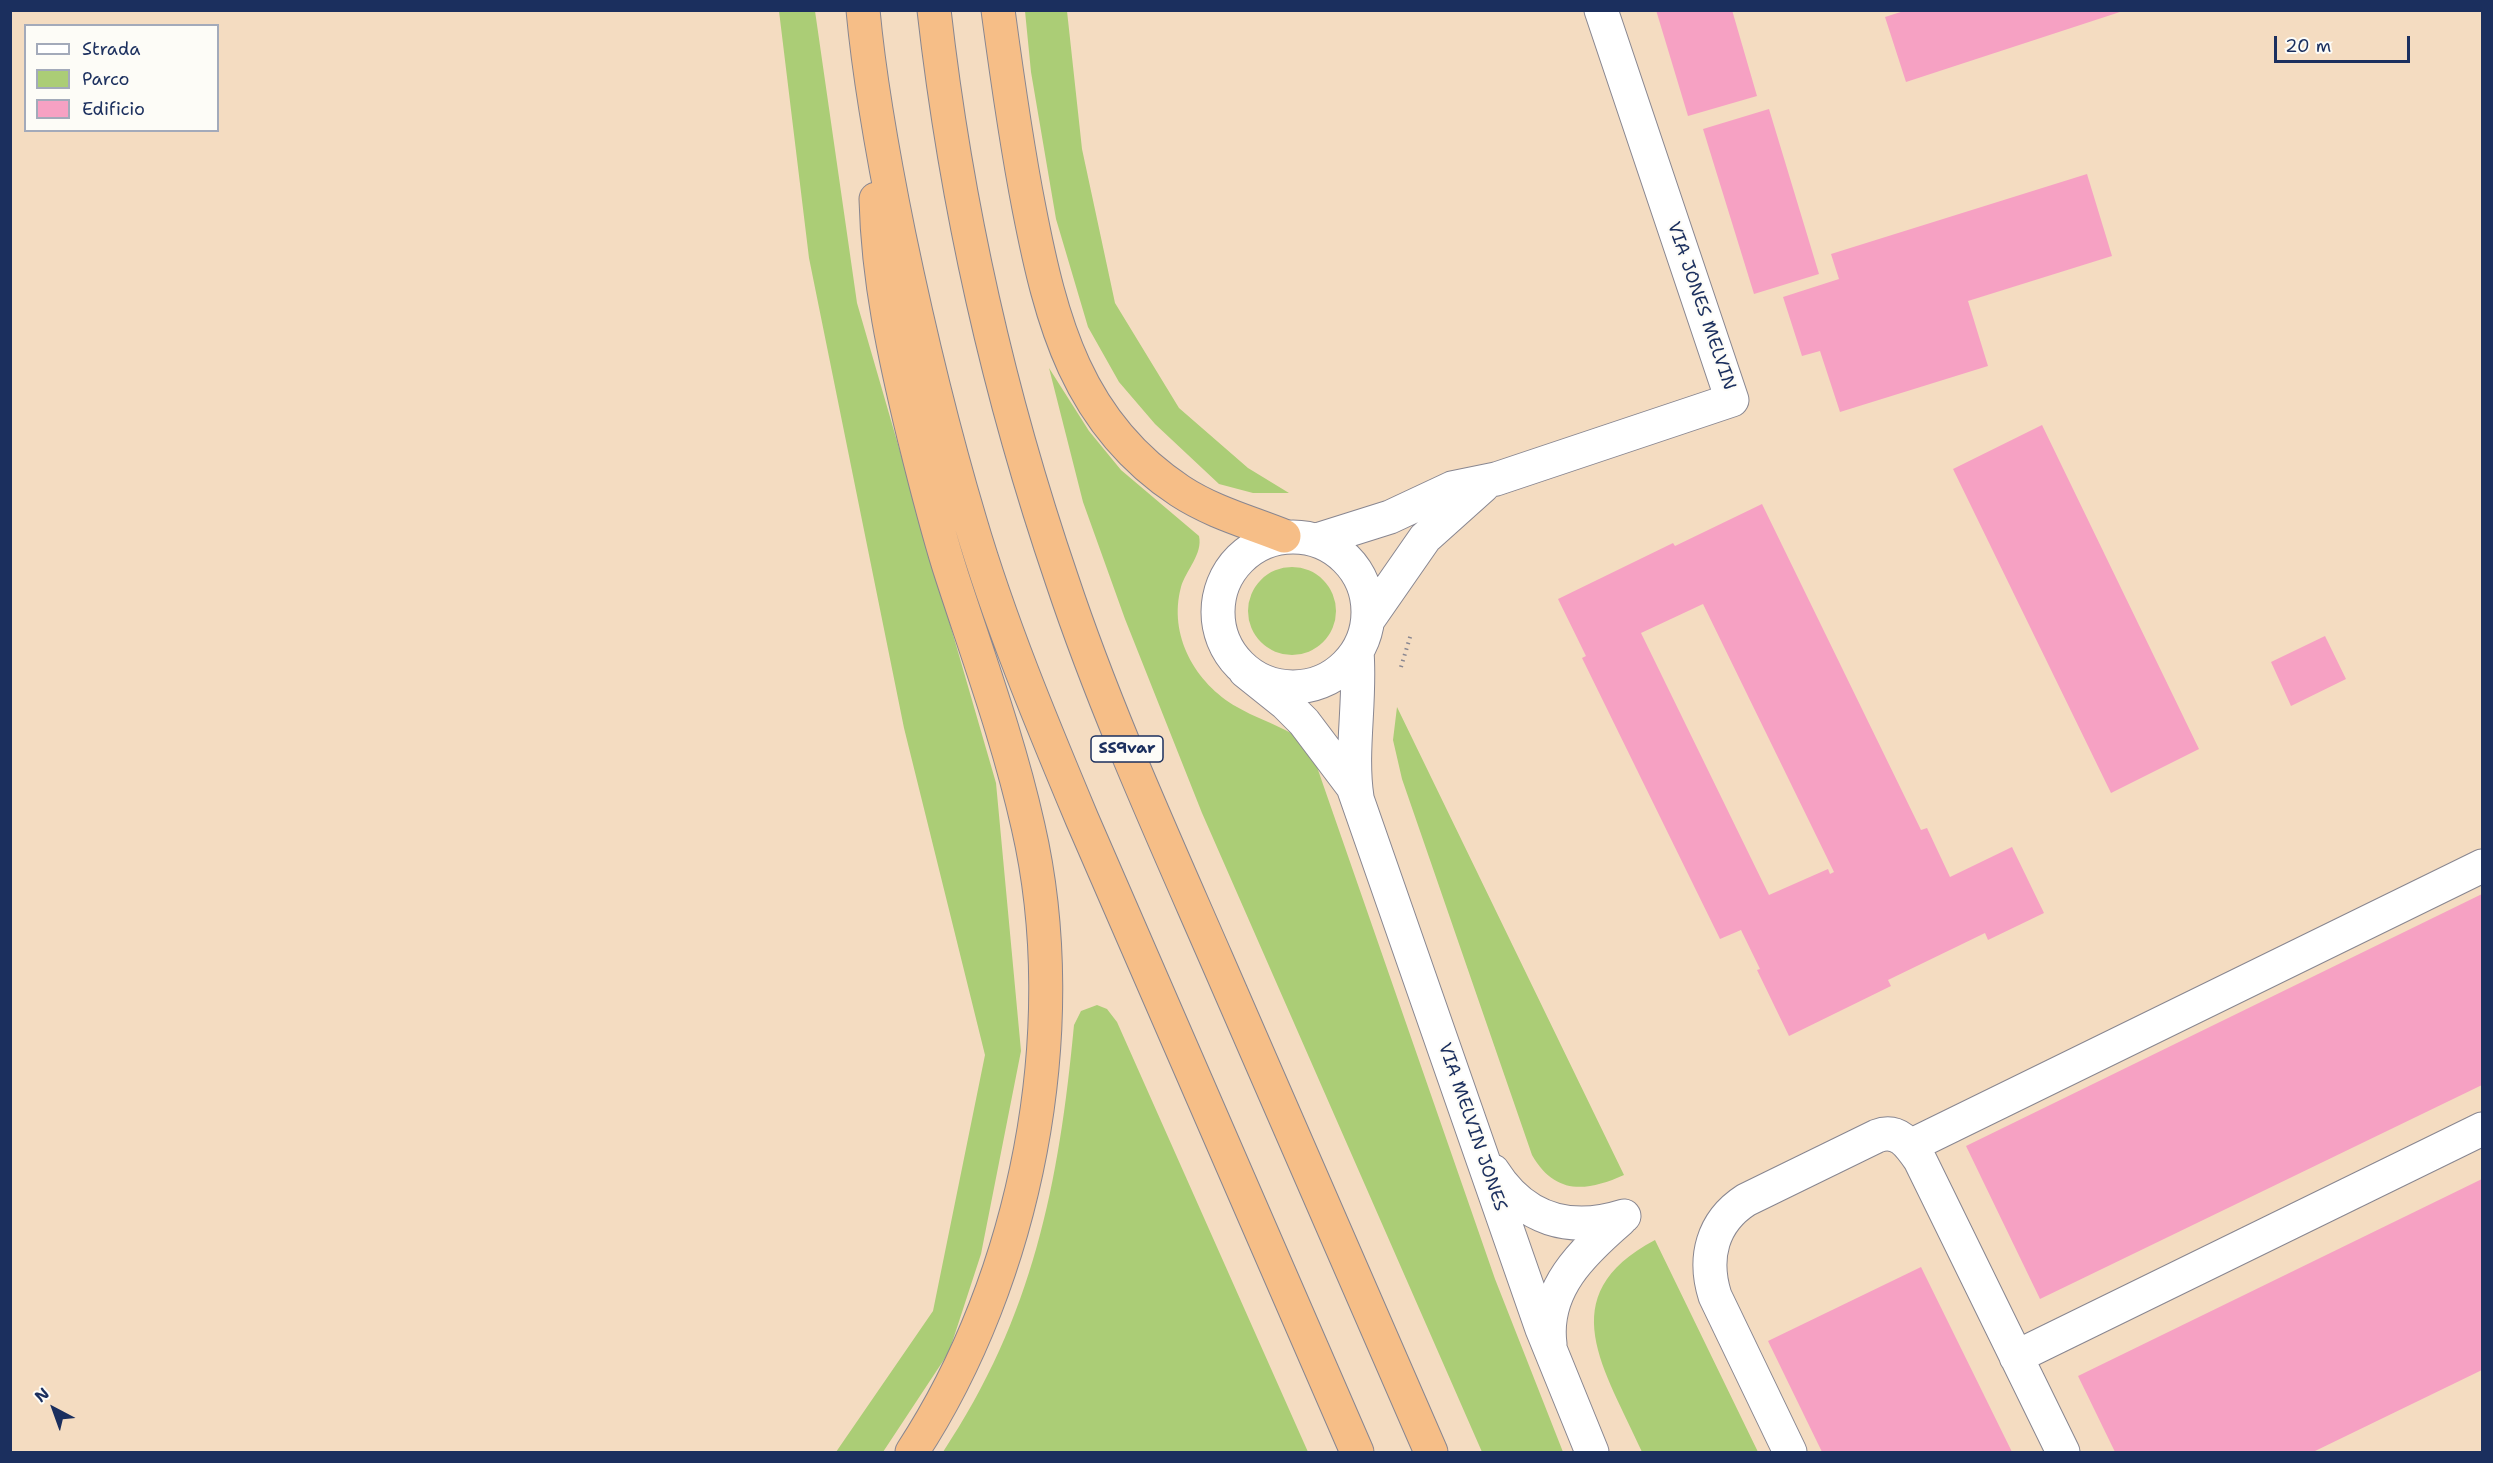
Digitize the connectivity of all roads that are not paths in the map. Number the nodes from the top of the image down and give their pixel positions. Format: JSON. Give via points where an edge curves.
{"nodes":[{"id":1,"x":863,"y":10,"type":"edge"},
{"id":2,"x":934,"y":10,"type":"edge"},
{"id":3,"x":998,"y":10,"type":"edge"},
{"id":4,"x":1601,"y":10,"type":"edge"},
{"id":5,"x":873,"y":83,"type":"junction"},
{"id":6,"x":1496,"y":479,"type":"junction"},
{"id":7,"x":1284,"y":536,"type":"junction"},
{"id":8,"x":1317,"y":540,"type":"junction"},
{"id":9,"x":1368,"y":620,"type":"junction"},
{"id":10,"x":1357,"y":652,"type":"junction"},
{"id":11,"x":1245,"y":671,"type":"junction"},
{"id":12,"x":1358,"y":799,"type":"junction"},
{"id":13,"x":2482,"y":866,"type":"edge"},
{"id":14,"x":2482,"y":1129,"type":"edge"},
{"id":15,"x":1475,"y":1137,"type":"junction"},
{"id":16,"x":1910,"y":1146,"type":"junction"},
{"id":17,"x":2016,"y":1357,"type":"junction"},
{"id":18,"x":1557,"y":1368,"type":"junction"},
{"id":19,"x":912,"y":1452,"type":"edge"},
{"id":20,"x":1357,"y":1452,"type":"edge"},
{"id":21,"x":1431,"y":1452,"type":"edge"},
{"id":22,"x":1592,"y":1452,"type":"edge"},
{"id":23,"x":1790,"y":1452,"type":"edge"},
{"id":24,"x":2063,"y":1452,"type":"edge"}],
"edges":[{"from":1,"to":5,"type":"highway"},
{"from":2,"to":21,"type":"highway","number":"SS9var","via":[[957,172],[988,324],[1024,461],[1063,585],[1117,726]]},
{"from":3,"to":7,"type":"highway","via":[[1019,155],[1045,283],[1061,339],[1086,392],[1132,449],[1180,490],[1225,514]]},
{"from":4,"to":6,"type":"street","name":"VIA JONES MELVIN","via":[[1732,400]]},
{"from":5,"to":19,"type":"highway","via":[[877,231],[889,325],[938,530],[1029,826],[1041,890],[1044,949],[1041,1073],[1020,1197],[1004,1257],[978,1328],[947,1394]]},
{"from":5,"to":20,"type":"highway","via":[[894,212],[929,372],[967,513],[1001,615],[1041,722]]},
{"from":6,"to":8,"type":"street","name":"VIA JONES MELVIN","via":[[1452,488],[1390,518]]},
{"from":6,"to":9,"type":"street","name":"VIA JONES MELVIN","via":[[1475,491],[1425,538]]},
{"from":7,"to":8,"type":"street","name":"VIA JONES MELVIN"},
{"from":7,"to":11,"type":"street","name":"VIA JONES MELVIN","via":[[1252,548],[1238,559],[1222,585],[1219,632],[1234,660]]},
{"from":8,"to":9,"type":"street","name":"VIA JONES MELVIN","via":[[1333,547],[1357,571],[1368,603]]},
{"from":9,"to":10,"type":"street","name":"VIA JONES MELVIN"},
{"from":10,"to":11,"type":"street","name":"VIA JONES MELVIN","via":[[1334,675],[1304,686],[1273,685]]},
{"from":10,"to":12,"type":"street","name":"VIA MELVIN JONES","via":[[1354,776]]},
{"from":11,"to":12,"type":"street","name":"VIA MELVIN JONES","via":[[1304,722],[1340,768]]},
{"from":12,"to":15,"type":"street","name":"VIA MELVIN JONES"},
{"from":13,"to":16,"type":"street"},
{"from":14,"to":17,"type":"street"},
{"from":15,"to":18,"type":"street","name":"VIA MELVIN JONES"},
{"from":15,"to":18,"type":"street","via":[[1503,1185],[1538,1214],[1586,1225],[1624,1216],[1580,1256],[1555,1299],[1549,1338]]},
{"from":16,"to":17,"type":"street"},
{"from":16,"to":23,"type":"street","via":[[1897,1135],[1884,1134],[1807,1170],[1737,1206],[1713,1241],[1709,1269],[1715,1296]]},
{"from":17,"to":24,"type":"street"},
{"from":18,"to":22,"type":"street","name":"VIA MELVIN JONES"}]}
